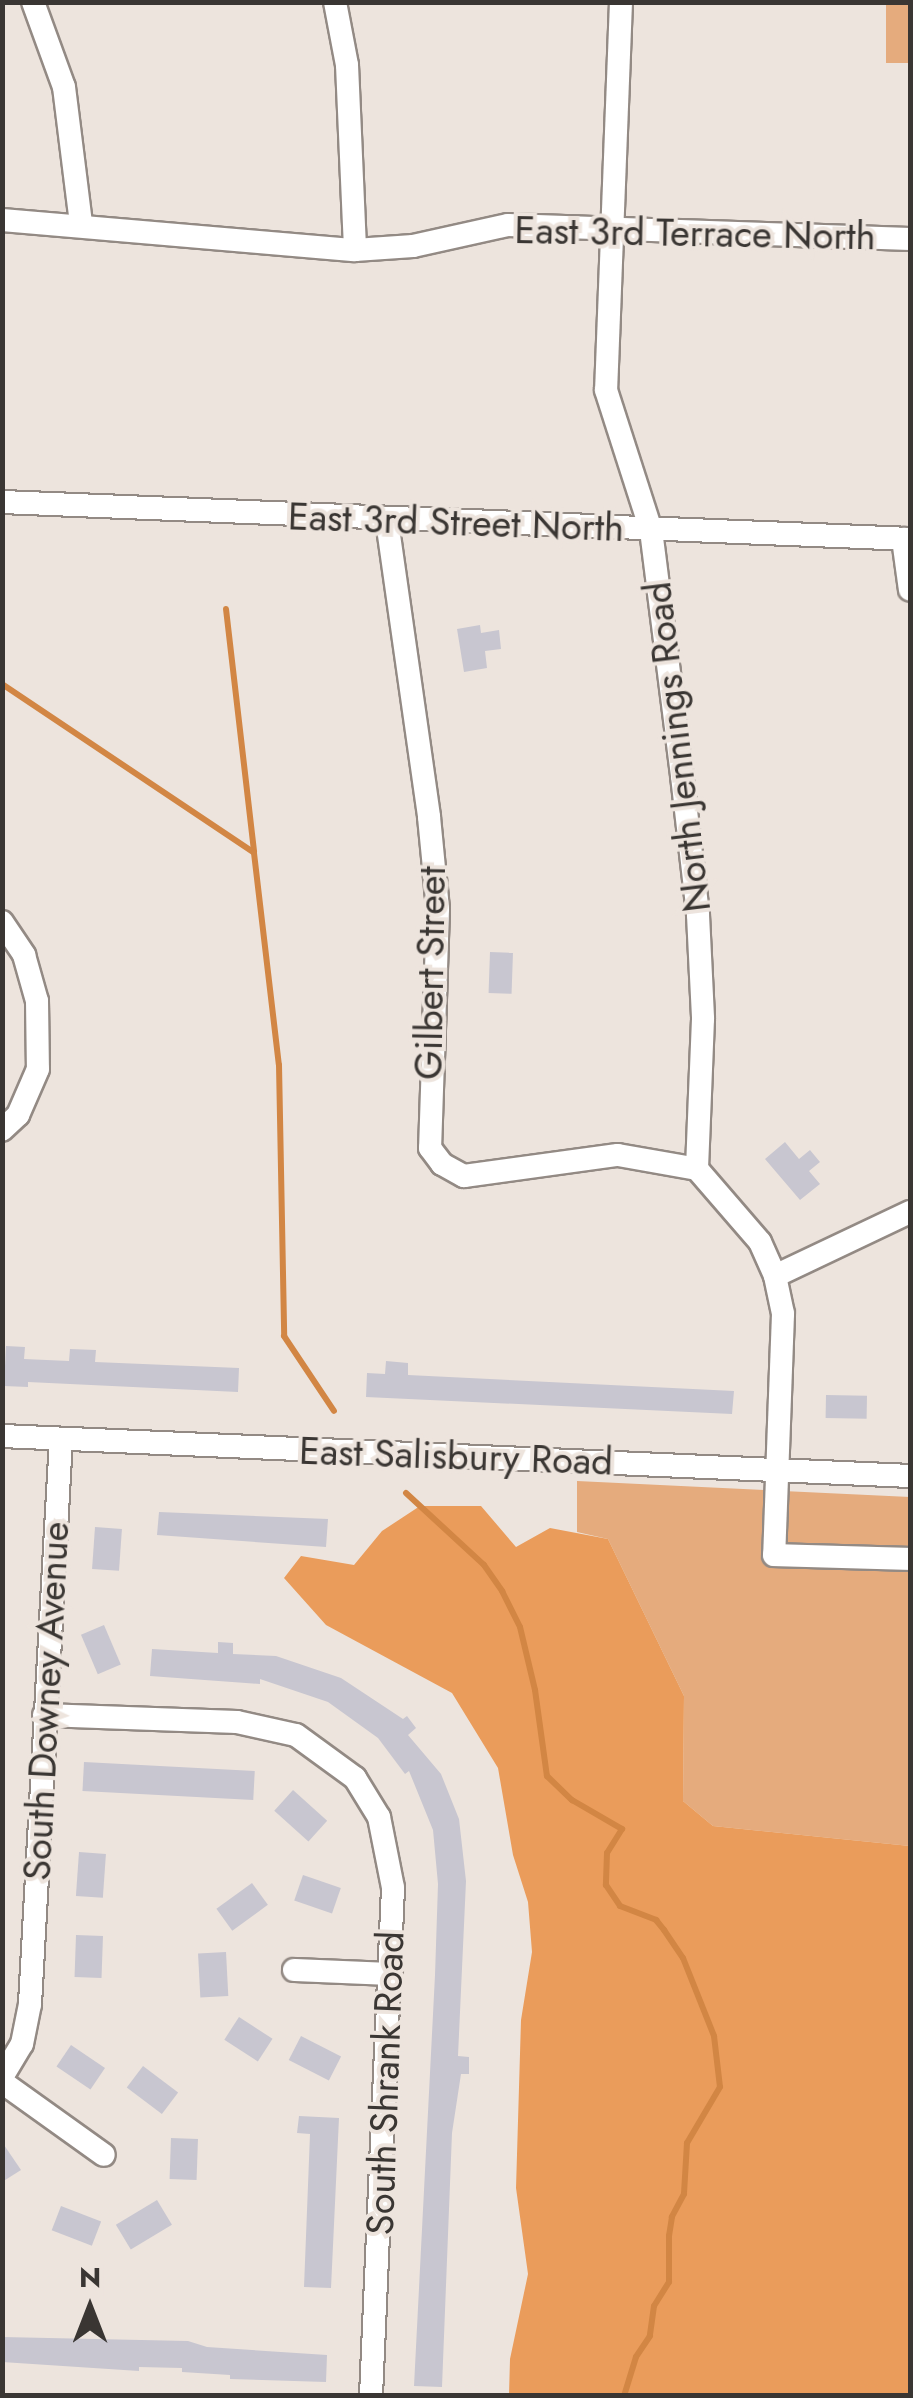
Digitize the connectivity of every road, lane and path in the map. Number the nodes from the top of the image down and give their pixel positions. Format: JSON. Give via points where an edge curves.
{"nodes":[{"id":1,"x":34,"y":2,"type":"edge"},
{"id":2,"x":335,"y":2,"type":"edge"},
{"id":3,"x":622,"y":2,"type":"edge"},
{"id":4,"x":2,"y":220,"type":"edge"},
{"id":5,"x":80,"y":224,"type":"junction"},
{"id":6,"x":609,"y":227,"type":"junction"},
{"id":7,"x":910,"y":238,"type":"edge"},
{"id":8,"x":355,"y":250,"type":"junction"},
{"id":9,"x":2,"y":502,"type":"edge"},
{"id":10,"x":387,"y":520,"type":"junction"},
{"id":11,"x":651,"y":530,"type":"junction"},
{"id":12,"x":907,"y":539,"type":"edge"},
{"id":13,"x":910,"y":590,"type":"edge"},
{"id":14,"x":2,"y":922,"type":"edge"},
{"id":15,"x":2,"y":1130,"type":"edge"},
{"id":16,"x":697,"y":1169,"type":"junction"},
{"id":17,"x":910,"y":1212,"type":"edge"},
{"id":18,"x":775,"y":1276,"type":"junction"},
{"id":19,"x":2,"y":1436,"type":"edge"},
{"id":20,"x":61,"y":1439,"type":"junction"},
{"id":21,"x":778,"y":1470,"type":"junction"},
{"id":22,"x":910,"y":1476,"type":"edge"},
{"id":23,"x":910,"y":1559,"type":"edge"},
{"id":24,"x":44,"y":1715,"type":"junction"},
{"id":25,"x":294,"y":1970,"type":"dead end"},
{"id":26,"x":390,"y":1974,"type":"junction"},
{"id":27,"x":2,"y":2080,"type":"edge"},
{"id":28,"x":104,"y":2155,"type":"dead end"},
{"id":29,"x":371,"y":2396,"type":"edge"}],
"edges":[{"from":1,"to":5,"type":"street","via":[[64,87]]},
{"from":2,"to":8,"type":"street","via":[[348,65]]},
{"from":3,"to":6,"type":"street","name":"North Jennings Road"},
{"from":4,"to":5,"type":"street","name":"East 3rd Terrace North"},
{"from":5,"to":8,"type":"street","name":"East 3rd Terrace North"},
{"from":6,"to":7,"type":"street","name":"East 3rd Terrace North"},
{"from":6,"to":8,"type":"street","name":"East 3rd Terrace North","via":[[508,225],[413,246]]},
{"from":6,"to":11,"type":"street","name":"North Jennings Road","via":[[606,390]]},
{"from":9,"to":10,"type":"street","name":"East 3rd Street North"},
{"from":10,"to":11,"type":"street","name":"East 3rd Street North"},
{"from":10,"to":16,"type":"street","name":"Gilbert Street","via":[[438,910],[430,1148],[464,1176],[618,1155]]},
{"from":11,"to":12,"type":"street","name":"East 3rd Street North"},
{"from":11,"to":16,"type":"street","name":"North Jennings Road","via":[[698,915],[703,1019]]},
{"from":12,"to":13,"type":"street"},
{"from":14,"to":15,"type":"street","via":[[24,955],[38,1001],[38,1069],[18,1115]]},
{"from":16,"to":18,"type":"street","via":[[760,1242]]},
{"from":17,"to":18,"type":"street"},
{"from":18,"to":21,"type":"street","via":[[783,1314]]},
{"from":19,"to":20,"type":"street","name":"East Salisbury Road"},
{"from":20,"to":21,"type":"street","name":"East Salisbury Road"},
{"from":20,"to":24,"type":"street","name":"South Downey Avenue"},
{"from":21,"to":22,"type":"street","name":"East Salisbury Road"},
{"from":21,"to":23,"type":"street","via":[[774,1554]]},
{"from":24,"to":26,"type":"street","name":"South Shrank Road","via":[[267,1726],[307,1741],[355,1778],[379,1817],[391,1862]]},
{"from":24,"to":27,"type":"street","name":"South Downey Avenue","via":[[30,2004],[22,2044]]},
{"from":25,"to":26,"type":"street"},
{"from":26,"to":29,"type":"street","name":"South Shrank Road"},
{"from":27,"to":28,"type":"street","name":"South Downey Avenue"}]}
